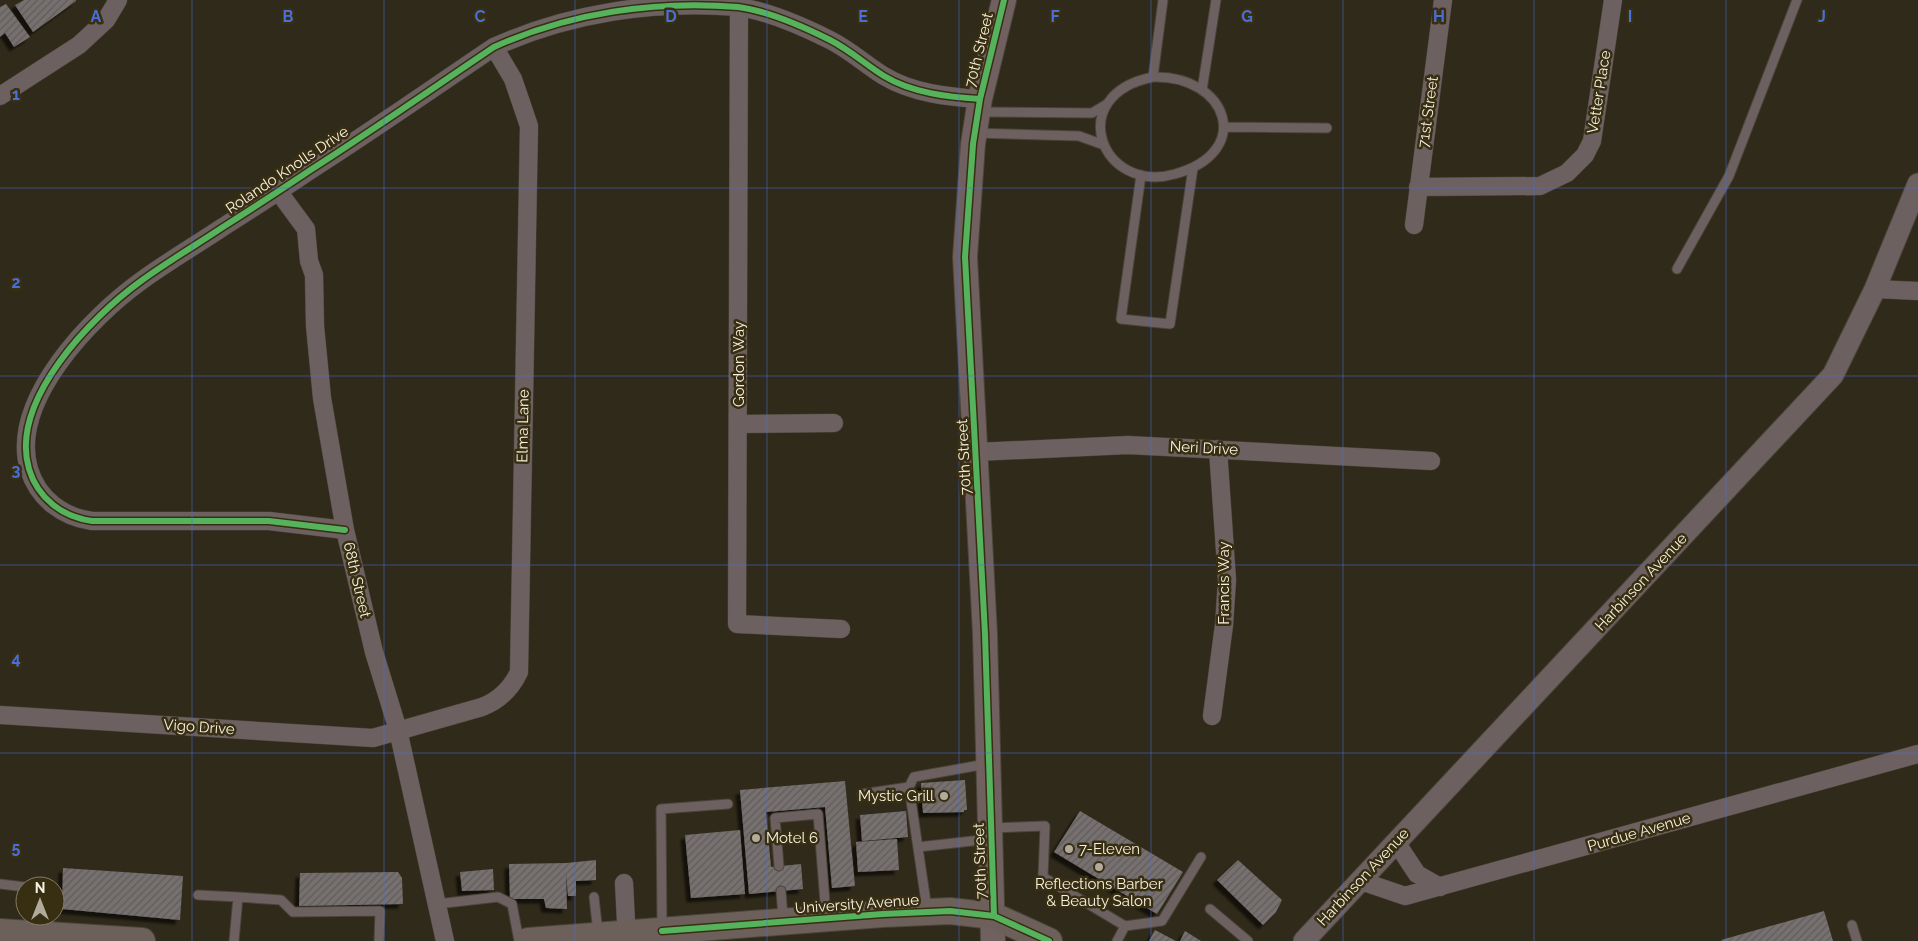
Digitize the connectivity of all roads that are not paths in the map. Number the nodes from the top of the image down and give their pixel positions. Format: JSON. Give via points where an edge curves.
{"nodes":[{"id":1,"x":118,"y":0,"type":"edge"},
{"id":2,"x":1004,"y":0,"type":"edge"},
{"id":3,"x":1163,"y":0,"type":"edge"},
{"id":4,"x":1216,"y":0,"type":"edge"},
{"id":5,"x":1443,"y":0,"type":"edge"},
{"id":6,"x":1613,"y":0,"type":"edge"},
{"id":7,"x":1797,"y":0,"type":"edge"},
{"id":8,"x":739,"y":3,"type":"edge"},
{"id":9,"x":494,"y":47,"type":"junction"},
{"id":10,"x":1153,"y":77,"type":"junction"},
{"id":11,"x":1202,"y":90,"type":"junction"},
{"id":12,"x":0,"y":96,"type":"edge"},
{"id":13,"x":1107,"y":103,"type":"junction"},
{"id":14,"x":977,"y":115,"type":"junction"},
{"id":15,"x":1225,"y":127,"type":"junction"},
{"id":16,"x":1327,"y":128,"type":"dead end"},
{"id":17,"x":1104,"y":145,"type":"junction"},
{"id":18,"x":1193,"y":168,"type":"junction"},
{"id":19,"x":1141,"y":175,"type":"junction"},
{"id":20,"x":1918,"y":184,"type":"edge"},
{"id":21,"x":1418,"y":187,"type":"junction"},
{"id":22,"x":278,"y":191,"type":"junction"},
{"id":23,"x":1414,"y":225,"type":"dead end"},
{"id":24,"x":1677,"y":269,"type":"dead end"},
{"id":25,"x":1875,"y":289,"type":"junction"},
{"id":26,"x":1918,"y":291,"type":"edge"},
{"id":27,"x":834,"y":423,"type":"dead end"},
{"id":28,"x":738,"y":424,"type":"junction"},
{"id":29,"x":1218,"y":449,"type":"junction"},
{"id":30,"x":976,"y":452,"type":"junction"},
{"id":31,"x":1431,"y":461,"type":"dead end"},
{"id":32,"x":345,"y":530,"type":"junction"},
{"id":33,"x":841,"y":629,"type":"dead end"},
{"id":34,"x":0,"y":715,"type":"edge"},
{"id":35,"x":1212,"y":716,"type":"dead end"},
{"id":36,"x":398,"y":730,"type":"junction"},
{"id":37,"x":1918,"y":754,"type":"edge"},
{"id":38,"x":989,"y":764,"type":"junction"},
{"id":39,"x":909,"y":787,"type":"junction"},
{"id":40,"x":862,"y":794,"type":"dead end"},
{"id":41,"x":728,"y":804,"type":"dead end"},
{"id":42,"x":991,"y":834,"type":"junction"},
{"id":43,"x":1396,"y":842,"type":"junction"},
{"id":44,"x":918,"y":847,"type":"junction"},
{"id":45,"x":1201,"y":857,"type":"dead end"},
{"id":46,"x":779,"y":866,"type":"dead end"},
{"id":47,"x":1361,"y":880,"type":"junction"},
{"id":48,"x":624,"y":883,"type":"dead end"},
{"id":49,"x":0,"y":884,"type":"edge"},
{"id":50,"x":15,"y":886,"type":"edge"},
{"id":51,"x":1440,"y":887,"type":"junction"},
{"id":52,"x":781,"y":891,"type":"dead end"},
{"id":53,"x":198,"y":895,"type":"dead end"},
{"id":54,"x":238,"y":897,"type":"junction"},
{"id":55,"x":594,"y":897,"type":"dead end"},
{"id":56,"x":437,"y":904,"type":"junction"},
{"id":57,"x":1210,"y":909,"type":"dead end"},
{"id":58,"x":927,"y":912,"type":"junction"},
{"id":59,"x":826,"y":918,"type":"junction"},
{"id":60,"x":783,"y":922,"type":"junction"},
{"id":61,"x":1852,"y":925,"type":"dead end"},
{"id":62,"x":1125,"y":926,"type":"junction"},
{"id":63,"x":994,"y":928,"type":"edge"},
{"id":64,"x":662,"y":931,"type":"junction"},
{"id":65,"x":0,"y":932,"type":"edge"},
{"id":66,"x":599,"y":936,"type":"junction"},
{"id":67,"x":627,"y":938,"type":"edge"},
{"id":68,"x":142,"y":941,"type":"edge"},
{"id":69,"x":234,"y":941,"type":"edge"},
{"id":70,"x":378,"y":941,"type":"edge"},
{"id":71,"x":445,"y":941,"type":"edge"},
{"id":72,"x":519,"y":941,"type":"edge"},
{"id":73,"x":528,"y":941,"type":"edge"},
{"id":74,"x":1049,"y":941,"type":"edge"},
{"id":75,"x":1117,"y":941,"type":"edge"},
{"id":76,"x":1248,"y":941,"type":"edge"},
{"id":77,"x":1304,"y":941,"type":"edge"},
{"id":78,"x":1856,"y":941,"type":"edge"}],
"edges":[{"from":1,"to":12,"type":"street","via":[[106,20],[79,45]]},
{"from":2,"to":14,"type":"main road","name":"70th Street"},
{"from":3,"to":10,"type":"lane"},
{"from":4,"to":11,"type":"lane"},
{"from":5,"to":21,"type":"street","name":"71st Street"},
{"from":6,"to":21,"type":"street","name":"Vetter Place","via":[[1592,141],[1585,155],[1567,173],[1540,186]]},
{"from":7,"to":24,"type":"lane","via":[[1729,176]]},
{"from":8,"to":9,"type":"street","name":"Rolando Knolls Drive","via":[[625,7],[554,23]]},
{"from":8,"to":14,"type":"street","name":"Rolando Knolls Drive","via":[[824,38],[886,77],[942,95]]},
{"from":8,"to":28,"type":"street","name":"Gordon Way"},
{"from":9,"to":22,"type":"street","name":"Rolando Knolls Drive"},
{"from":9,"to":36,"type":"street","name":"Elma Lane","via":[[513,79],[529,126],[519,672],[511,687],[490,704]]},
{"from":10,"to":11,"type":"lane","via":[[1177,79]]},
{"from":10,"to":13,"type":"lane","via":[[1122,87]]},
{"from":11,"to":15,"type":"lane","via":[[1218,104]]},
{"from":13,"to":14,"type":"lane","via":[[1092,113]]},
{"from":13,"to":17,"type":"lane","via":[[1101,124]]},
{"from":14,"to":17,"type":"lane","via":[[1079,136]]},
{"from":14,"to":30,"type":"main road","name":"70th Street","via":[[965,257]]},
{"from":15,"to":16,"type":"lane"},
{"from":15,"to":18,"type":"lane","via":[[1212,155]]},
{"from":17,"to":19,"type":"lane","via":[[1116,163]]},
{"from":18,"to":19,"type":"lane","via":[[1161,177]]},
{"from":18,"to":19,"type":"lane","via":[[1170,324],[1121,319]]},
{"from":20,"to":25,"type":"street","name":"Harbinson Avenue"},
{"from":21,"to":23,"type":"street","name":"71st Street"},
{"from":22,"to":32,"type":"street","name":"68th Street","via":[[306,229],[314,275],[322,398]]},
{"from":22,"to":32,"type":"street","name":"Rolando Knolls Drive","via":[[140,282],[67,351],[45,383],[32,414],[27,445],[29,468],[45,498],[62,512],[82,520],[270,521]]},
{"from":25,"to":26,"type":"street"},
{"from":25,"to":43,"type":"street","name":"Harbinson Avenue","via":[[1833,375]]},
{"from":27,"to":28,"type":"street"},
{"from":28,"to":33,"type":"street","name":"Gordon Way","via":[[737,624]]},
{"from":29,"to":30,"type":"street","name":"Neri Drive","via":[[1128,445]]},
{"from":29,"to":31,"type":"street","name":"Neri Drive"},
{"from":29,"to":35,"type":"street","name":"Francis Way","via":[[1226,580],[1224,625]]},
{"from":30,"to":38,"type":"main road","name":"70th Street"},
{"from":32,"to":36,"type":"street","name":"68th Street","via":[[374,652]]},
{"from":34,"to":36,"type":"street","name":"Vigo Drive","via":[[373,738]]},
{"from":36,"to":56,"type":"street","name":"68th Street"},
{"from":37,"to":51,"type":"street","name":"Purdue Avenue"},
{"from":38,"to":39,"type":"lane","via":[[914,777]]},
{"from":38,"to":42,"type":"main road","name":"70th Street"},
{"from":39,"to":40,"type":"lane"},
{"from":39,"to":44,"type":"lane"},
{"from":41,"to":64,"type":"lane","via":[[661,809]]},
{"from":42,"to":44,"type":"lane"},
{"from":42,"to":62,"type":"lane","via":[[1045,826],[1043,877]]},
{"from":42,"to":63,"type":"main road","name":"70th Street"},
{"from":43,"to":47,"type":"street","name":"Harbinson Avenue"},
{"from":43,"to":51,"type":"street","via":[[1416,874]]},
{"from":44,"to":58,"type":"lane"},
{"from":45,"to":62,"type":"lane","via":[[1162,921]]},
{"from":46,"to":59,"type":"lane","via":[[776,818],[818,814]]},
{"from":47,"to":51,"type":"street","name":"Purdue Avenue","via":[[1405,896]]},
{"from":47,"to":77,"type":"street","name":"Harbinson Avenue"},
{"from":48,"to":67,"type":"street"},
{"from":49,"to":50,"type":"lane"},
{"from":52,"to":60,"type":"lane"},
{"from":53,"to":54,"type":"lane"},
{"from":54,"to":69,"type":"lane"},
{"from":54,"to":70,"type":"lane","via":[[281,900],[293,912],[380,911]]},
{"from":55,"to":66,"type":"lane"},
{"from":56,"to":71,"type":"street","name":"68th Street"},
{"from":56,"to":72,"type":"lane","via":[[498,897],[512,904]]},
{"from":57,"to":76,"type":"lane"},
{"from":58,"to":59,"type":"main road","name":"University Avenue"},
{"from":58,"to":63,"type":"main road","name":"University Avenue","via":[[950,911]]},
{"from":59,"to":60,"type":"main road","name":"University Avenue"},
{"from":60,"to":64,"type":"main road","name":"University Avenue"},
{"from":61,"to":78,"type":"lane"},
{"from":62,"to":75,"type":"lane"},
{"from":63,"to":74,"type":"main road","name":"University Avenue"},
{"from":64,"to":67,"type":"main road","name":"University Avenue"},
{"from":65,"to":68,"type":"main road"},
{"from":66,"to":67,"type":"main road","name":"University Avenue"},
{"from":66,"to":73,"type":"main road","name":"University Avenue"}]}
